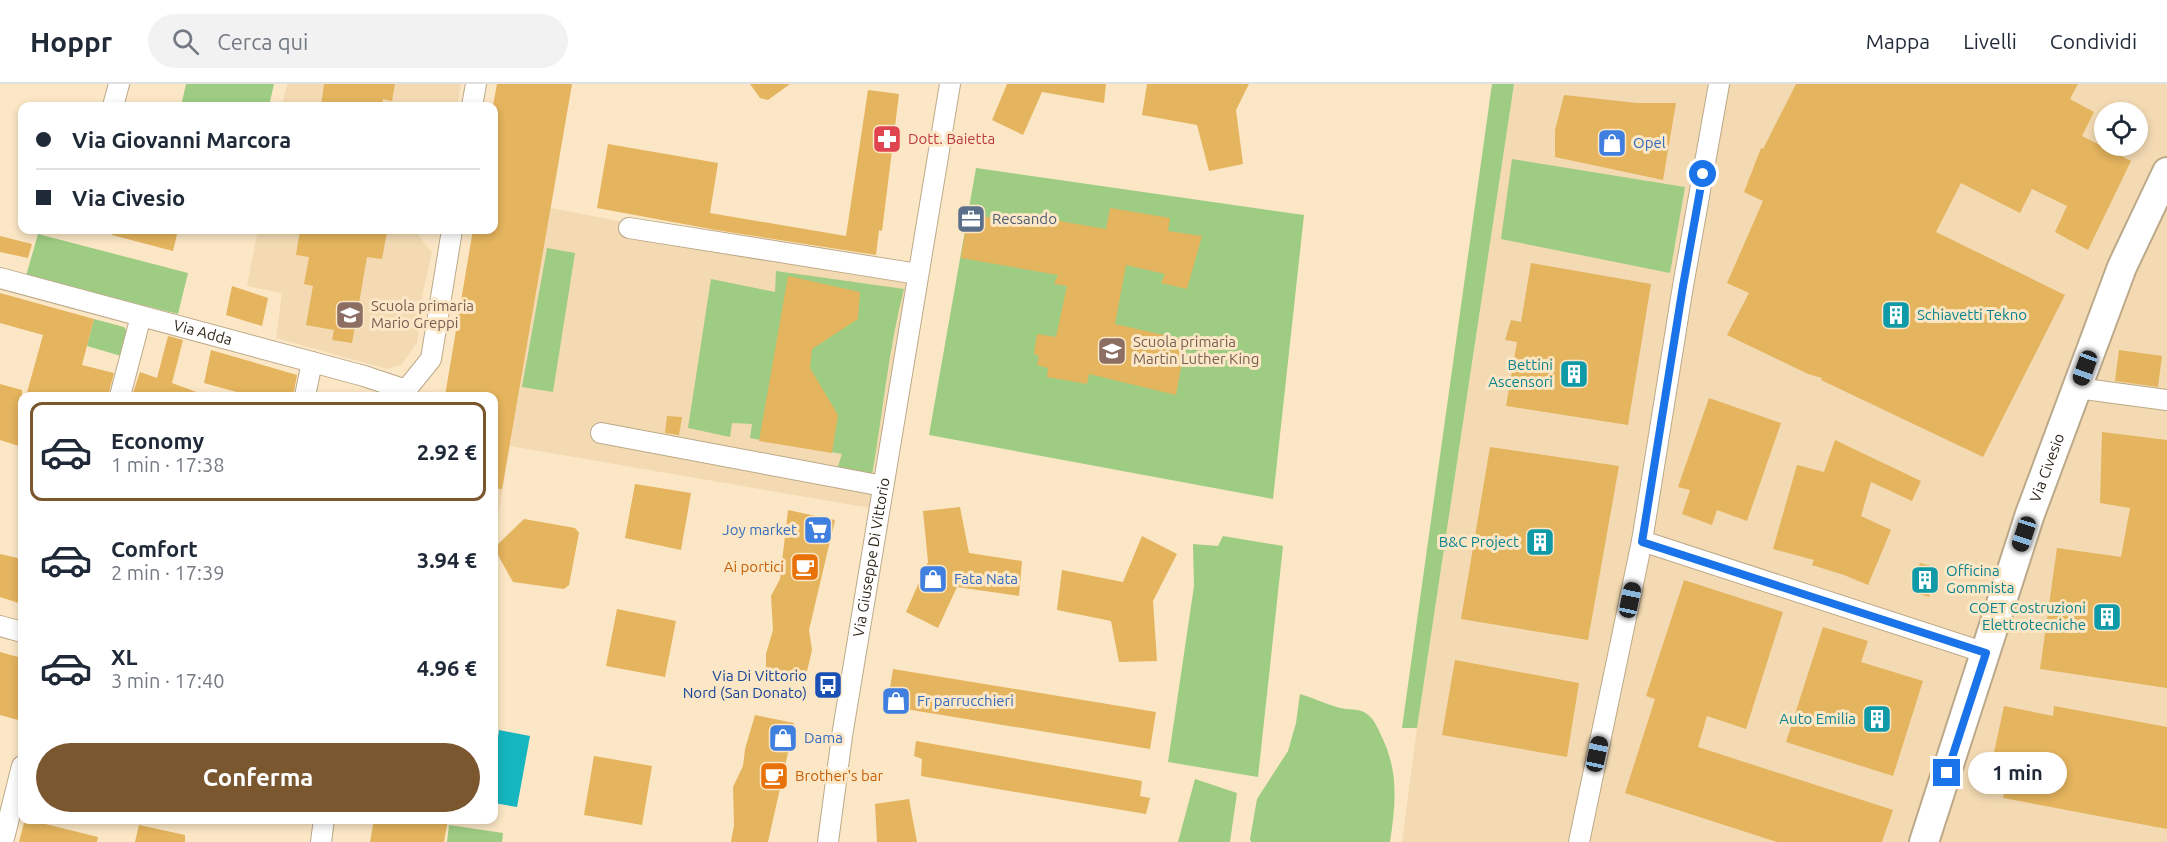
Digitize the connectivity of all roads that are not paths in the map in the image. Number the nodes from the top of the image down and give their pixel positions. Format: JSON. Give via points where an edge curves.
{"nodes":[{"id":1,"x":119,"y":84,"type":"edge"},
{"id":2,"x":476,"y":84,"type":"edge"},
{"id":3,"x":950,"y":84,"type":"edge"},
{"id":4,"x":1719,"y":84,"type":"edge"},
{"id":5,"x":114,"y":102,"type":"edge"},
{"id":6,"x":473,"y":102,"type":"edge"},
{"id":7,"x":2167,"y":172,"type":"edge"},
{"id":8,"x":628,"y":228,"type":"dead end"},
{"id":9,"x":451,"y":234,"type":"edge"},
{"id":10,"x":918,"y":273,"type":"junction"},
{"id":11,"x":0,"y":278,"type":"edge"},
{"id":12,"x":141,"y":316,"type":"junction"},
{"id":13,"x":312,"y":362,"type":"junction"},
{"id":14,"x":2077,"y":388,"type":"junction"},
{"id":15,"x":121,"y":392,"type":"edge"},
{"id":16,"x":305,"y":392,"type":"edge"},
{"id":17,"x":405,"y":392,"type":"edge"},
{"id":18,"x":409,"y":392,"type":"edge"},
{"id":19,"x":2167,"y":400,"type":"edge"},
{"id":20,"x":601,"y":433,"type":"dead end"},
{"id":21,"x":883,"y":486,"type":"junction"},
{"id":22,"x":1642,"y":542,"type":"junction"},
{"id":23,"x":0,"y":626,"type":"edge"},
{"id":24,"x":18,"y":631,"type":"edge"},
{"id":25,"x":1986,"y":653,"type":"junction"},
{"id":26,"x":18,"y":782,"type":"edge"},
{"id":27,"x":323,"y":824,"type":"edge"},
{"id":28,"x":3,"y":842,"type":"edge"},
{"id":29,"x":321,"y":842,"type":"edge"},
{"id":30,"x":828,"y":842,"type":"edge"},
{"id":31,"x":1579,"y":842,"type":"edge"},
{"id":32,"x":1924,"y":842,"type":"edge"}],
"edges":[{"from":1,"to":5,"type":"street"},
{"from":2,"to":6,"type":"street"},
{"from":3,"to":10,"type":"street","name":"Via Giuseppe Di Vittorio"},
{"from":4,"to":22,"type":"street"},
{"from":7,"to":14,"type":"street","name":"Via Civesio","via":[[2122,267]]},
{"from":8,"to":10,"type":"street"},
{"from":9,"to":18,"type":"street","via":[[431,359]]},
{"from":10,"to":21,"type":"street","name":"Via Giuseppe Di Vittorio"},
{"from":11,"to":12,"type":"street","name":"Via Adda"},
{"from":12,"to":13,"type":"street","name":"Via Adda"},
{"from":12,"to":15,"type":"street"},
{"from":13,"to":16,"type":"street"},
{"from":13,"to":17,"type":"street","name":"Via Adda"},
{"from":14,"to":19,"type":"street"},
{"from":14,"to":25,"type":"street","name":"Via Civesio","via":[[2030,514]]},
{"from":20,"to":21,"type":"street"},
{"from":21,"to":30,"type":"street","name":"Via Giuseppe Di Vittorio"},
{"from":22,"to":25,"type":"street"},
{"from":22,"to":31,"type":"street"},
{"from":23,"to":24,"type":"street"},
{"from":25,"to":32,"type":"street","name":"Via Civesio"},
{"from":26,"to":28,"type":"street"},
{"from":27,"to":29,"type":"street"}]}
